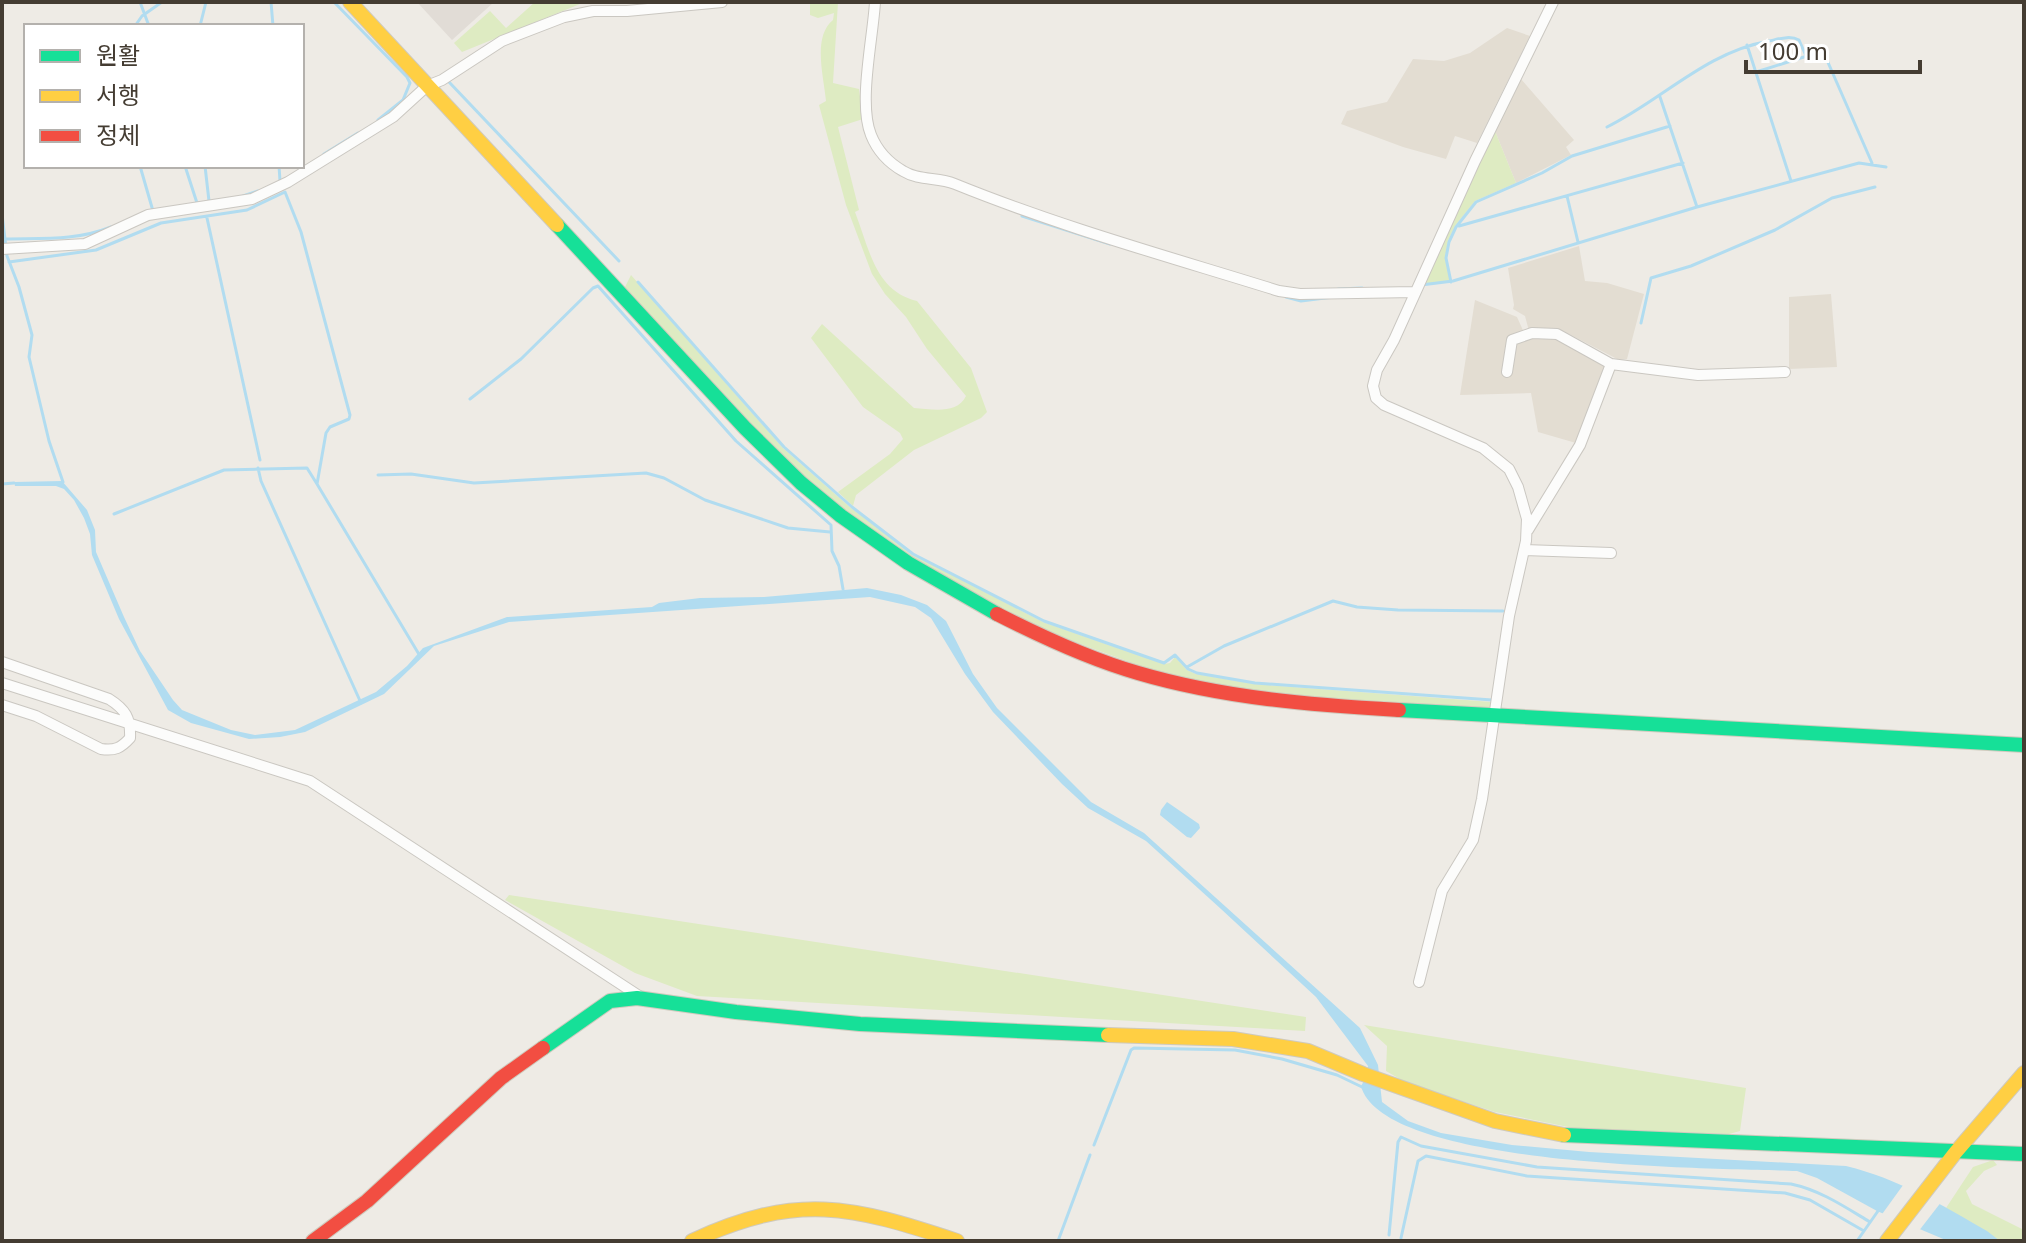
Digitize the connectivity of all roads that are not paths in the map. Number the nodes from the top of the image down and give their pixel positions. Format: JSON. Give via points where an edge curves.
{"nodes":[{"id":1,"x":350,"y":2,"type":"edge"},
{"id":2,"x":722,"y":2,"type":"edge"},
{"id":3,"x":875,"y":2,"type":"edge"},
{"id":4,"x":1553,"y":2,"type":"edge"},
{"id":5,"x":427,"y":86,"type":"junction"},
{"id":6,"x":6,"y":250,"type":"edge"},
{"id":7,"x":1414,"y":292,"type":"junction"},
{"id":8,"x":1611,"y":364,"type":"junction"},
{"id":9,"x":1507,"y":372,"type":"dead end"},
{"id":10,"x":1785,"y":372,"type":"dead end"},
{"id":11,"x":1527,"y":531,"type":"junction"},
{"id":12,"x":1524,"y":550,"type":"junction"},
{"id":13,"x":1611,"y":553,"type":"dead end"},
{"id":14,"x":2,"y":662,"type":"edge"},
{"id":15,"x":2,"y":683,"type":"edge"},
{"id":16,"x":2,"y":705,"type":"edge"},
{"id":17,"x":1495,"y":715,"type":"junction"},
{"id":18,"x":131,"y":725,"type":"junction"},
{"id":19,"x":2024,"y":745,"type":"edge"},
{"id":20,"x":1419,"y":982,"type":"dead end"},
{"id":21,"x":639,"y":996,"type":"junction"},
{"id":22,"x":2024,"y":1073,"type":"edge"},
{"id":23,"x":1955,"y":1153,"type":"junction"},
{"id":24,"x":2024,"y":1154,"type":"edge"},
{"id":25,"x":1890,"y":1236,"type":"edge"},
{"id":26,"x":313,"y":1241,"type":"edge"},
{"id":27,"x":692,"y":1241,"type":"edge"},
{"id":28,"x":957,"y":1241,"type":"edge"}],
"edges":[{"from":1,"to":5,"type":"street"},
{"from":2,"to":5,"type":"street","via":[[576,13],[502,41]]},
{"from":3,"to":7,"type":"street","via":[[867,118],[885,158],[904,172],[950,182],[1035,215],[1279,291]]},
{"from":4,"to":7,"type":"street"},
{"from":5,"to":6,"type":"street","via":[[393,117],[252,199],[148,215],[85,244]]},
{"from":5,"to":17,"type":"street","via":[[806,488],[895,555],[962,596],[1091,657],[1186,686],[1293,703]]},
{"from":7,"to":11,"type":"street","via":[[1377,370],[1376,398],[1496,457],[1518,487]]},
{"from":8,"to":9,"type":"street","via":[[1557,334],[1532,333],[1512,340]]},
{"from":8,"to":10,"type":"street","via":[[1698,375]]},
{"from":8,"to":11,"type":"street","via":[[1580,445]]},
{"from":11,"to":12,"type":"street"},
{"from":12,"to":13,"type":"street"},
{"from":12,"to":17,"type":"street"},
{"from":14,"to":18,"type":"street","via":[[109,699],[122,707]]},
{"from":15,"to":18,"type":"street"},
{"from":16,"to":18,"type":"street","via":[[113,751],[130,738]]},
{"from":17,"to":19,"type":"street"},
{"from":17,"to":20,"type":"street","via":[[1473,840],[1442,891]]},
{"from":18,"to":21,"type":"street","via":[[310,781]]},
{"from":21,"to":23,"type":"street","via":[[739,1012],[922,1027],[1233,1039],[1308,1051],[1495,1121],[1565,1135]]},
{"from":21,"to":26,"type":"street","via":[[610,1001],[501,1078],[367,1201]]},
{"from":22,"to":23,"type":"street"},
{"from":23,"to":24,"type":"street"},
{"from":23,"to":25,"type":"street"},
{"from":27,"to":28,"type":"street","via":[[763,1216],[818,1208],[856,1212]]}]}
